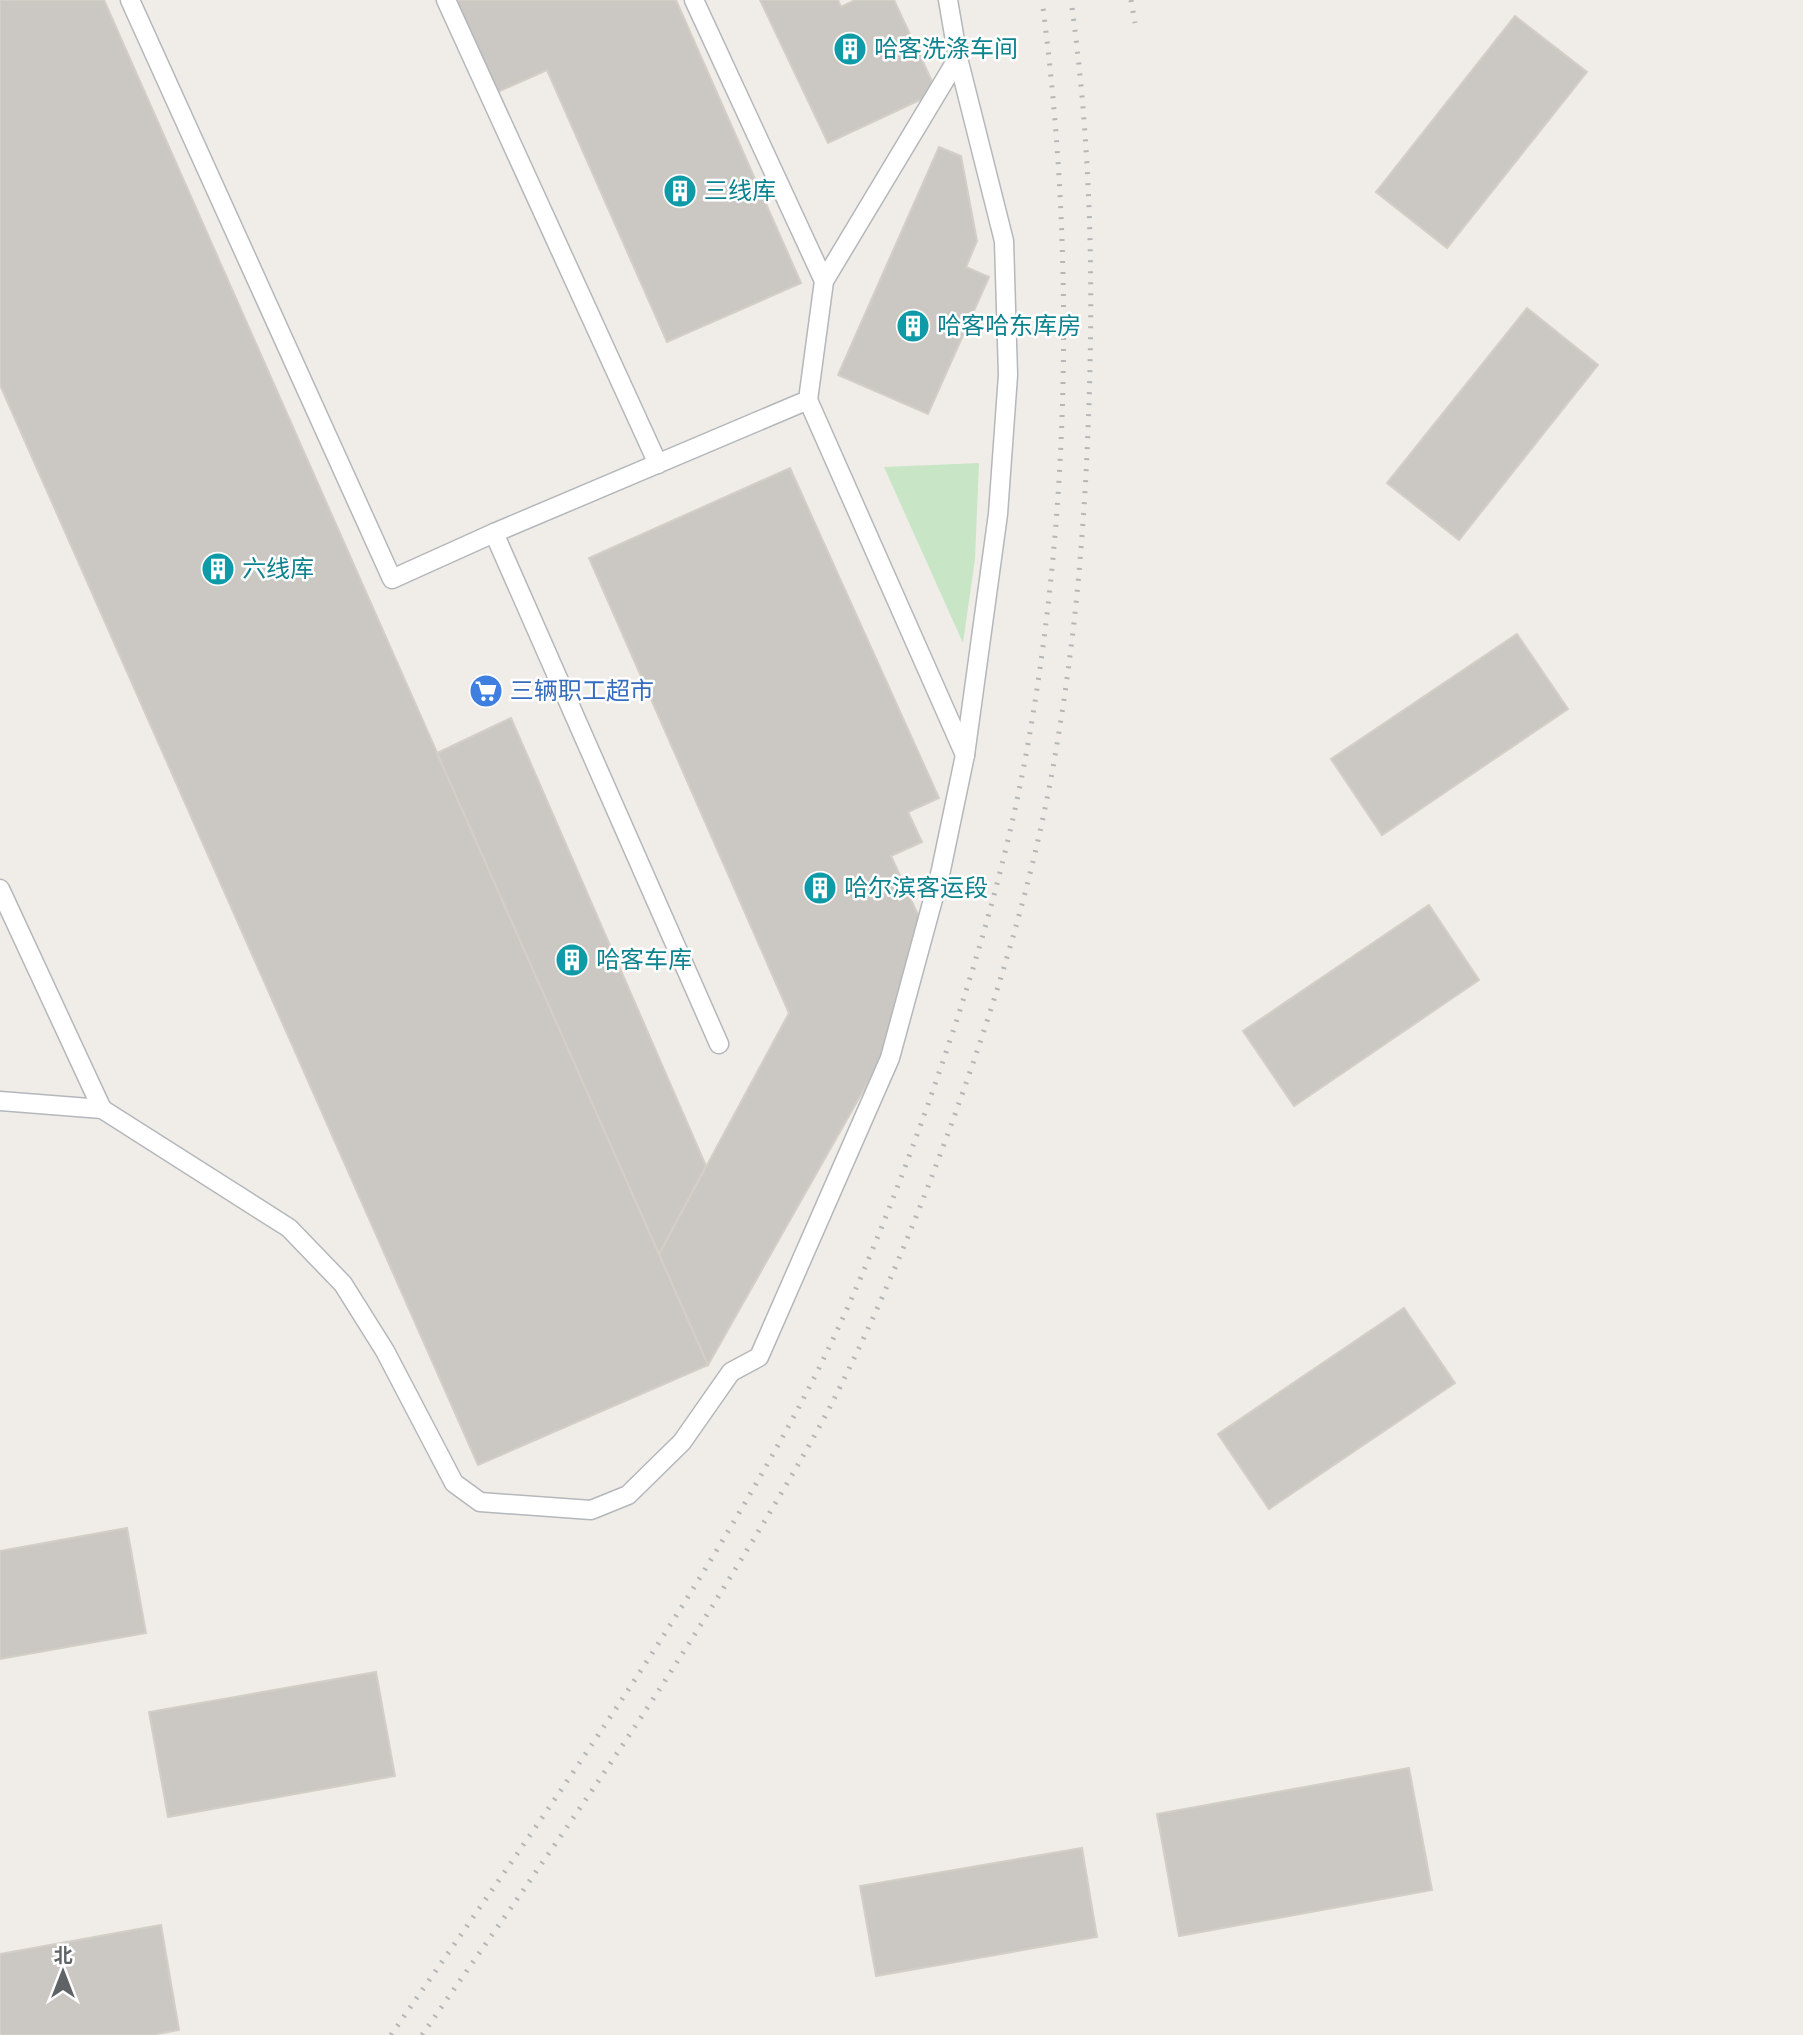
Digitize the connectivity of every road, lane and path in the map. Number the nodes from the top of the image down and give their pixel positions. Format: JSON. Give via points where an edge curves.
{"nodes":[{"id":1,"x":131,"y":0,"type":"edge"},
{"id":2,"x":446,"y":0,"type":"edge"},
{"id":3,"x":694,"y":0,"type":"edge"},
{"id":4,"x":948,"y":0,"type":"edge"},
{"id":5,"x":958,"y":58,"type":"junction"},
{"id":6,"x":824,"y":281,"type":"junction"},
{"id":7,"x":808,"y":400,"type":"junction"},
{"id":8,"x":658,"y":464,"type":"junction"},
{"id":9,"x":494,"y":533,"type":"junction"},
{"id":10,"x":965,"y":755,"type":"junction"},
{"id":11,"x":0,"y":889,"type":"edge"},
{"id":12,"x":719,"y":1044,"type":"dead end"},
{"id":13,"x":0,"y":1101,"type":"edge"},
{"id":14,"x":102,"y":1109,"type":"junction"}],
"edges":[{"from":1,"to":9,"type":"lane","via":[[392,579]]},
{"from":2,"to":8,"type":"lane"},
{"from":3,"to":6,"type":"lane"},
{"from":4,"to":5,"type":"lane"},
{"from":5,"to":6,"type":"lane"},
{"from":5,"to":10,"type":"lane","via":[[1004,241],[1007,375],[998,514]]},
{"from":6,"to":7,"type":"lane"},
{"from":7,"to":8,"type":"lane"},
{"from":7,"to":10,"type":"lane"},
{"from":8,"to":9,"type":"lane"},
{"from":9,"to":12,"type":"lane"},
{"from":10,"to":14,"type":"lane","via":[[941,870],[890,1058],[759,1357],[731,1372],[682,1443],[628,1495],[616,1500],[591,1510],[480,1502],[454,1483],[385,1351],[343,1284],[289,1228]]},
{"from":11,"to":14,"type":"lane"},
{"from":13,"to":14,"type":"lane"}]}
